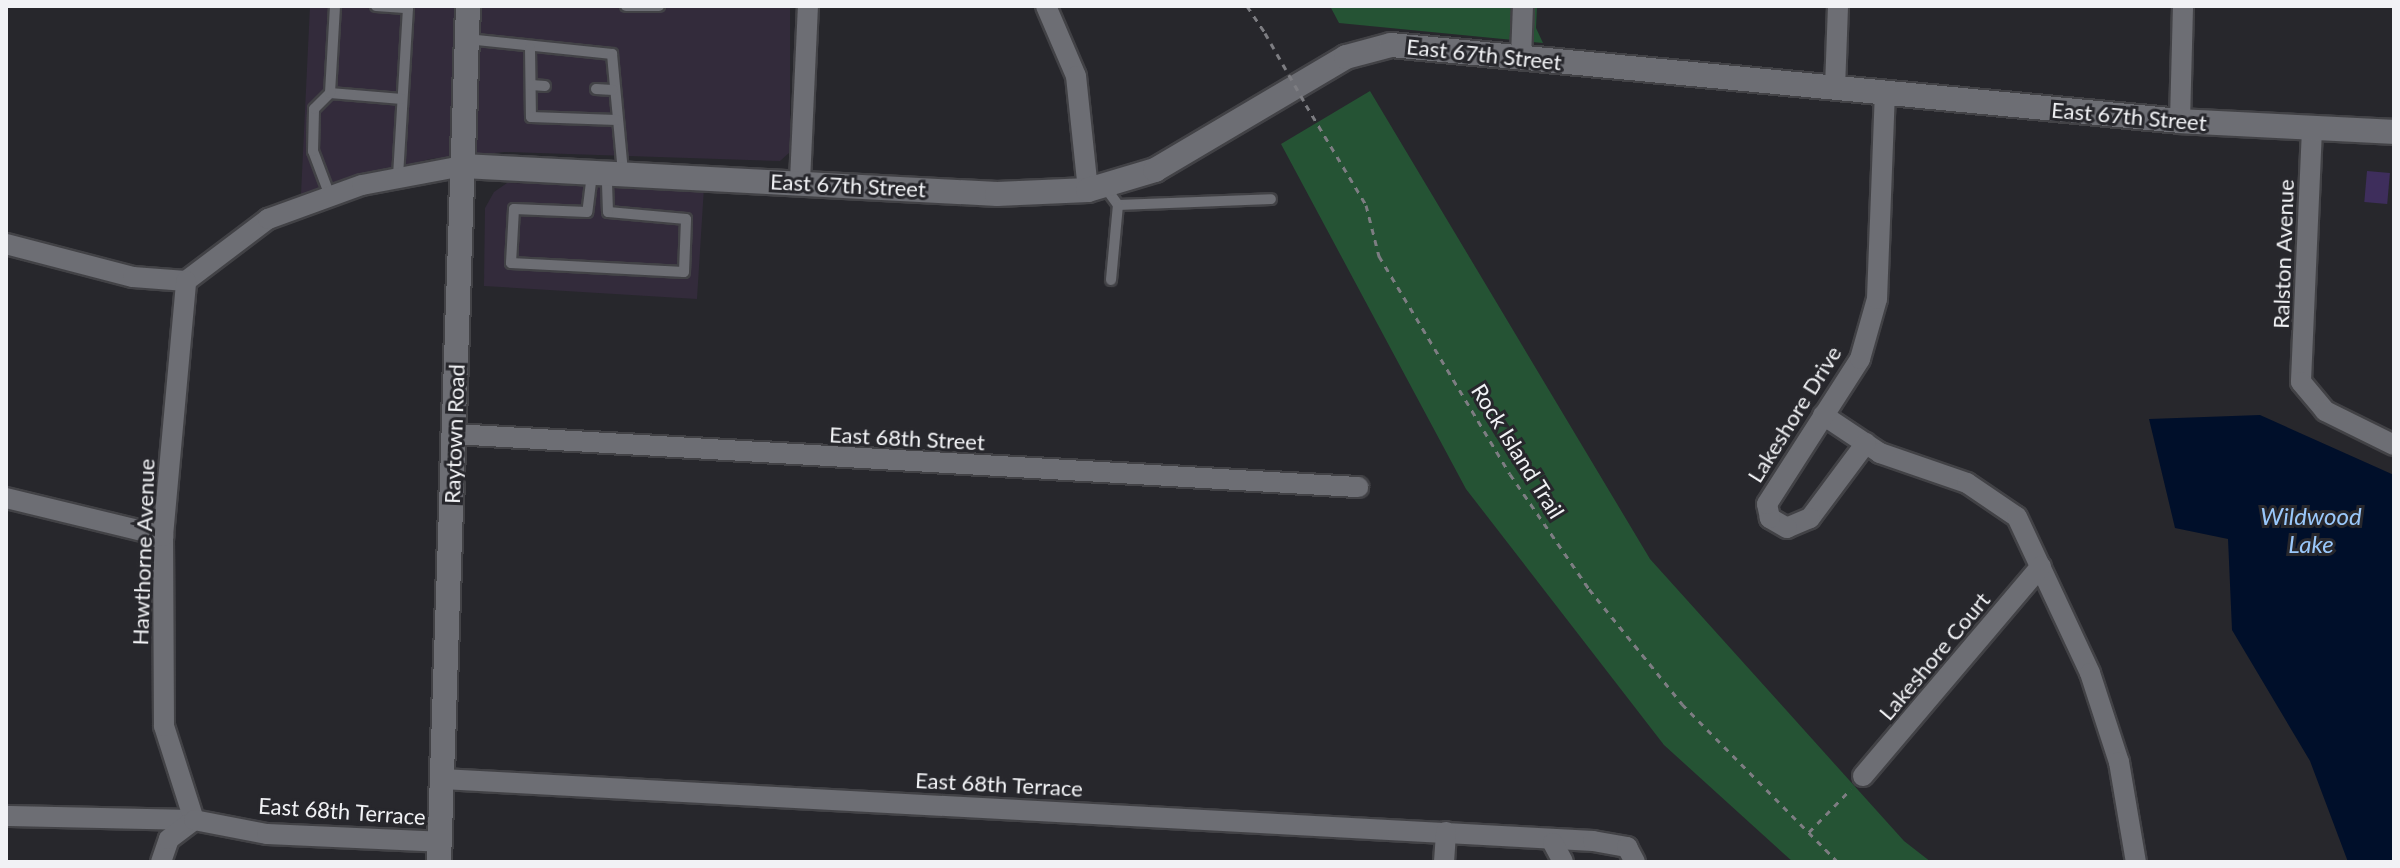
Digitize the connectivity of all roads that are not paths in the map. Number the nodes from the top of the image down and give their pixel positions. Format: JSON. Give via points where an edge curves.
{"nodes":[{"id":1,"x":335,"y":6,"type":"edge"},
{"id":2,"x":376,"y":6,"type":"edge"},
{"id":3,"x":468,"y":6,"type":"edge"},
{"id":4,"x":626,"y":6,"type":"edge"},
{"id":5,"x":659,"y":6,"type":"edge"},
{"id":6,"x":808,"y":6,"type":"edge"},
{"id":7,"x":1046,"y":6,"type":"edge"},
{"id":8,"x":1523,"y":6,"type":"edge"},
{"id":9,"x":1838,"y":6,"type":"edge"},
{"id":10,"x":2183,"y":6,"type":"edge"},
{"id":11,"x":467,"y":39,"type":"junction"},
{"id":12,"x":530,"y":48,"type":"junction"},
{"id":13,"x":1521,"y":57,"type":"junction"},
{"id":14,"x":531,"y":85,"type":"junction"},
{"id":15,"x":545,"y":86,"type":"dead end"},
{"id":16,"x":1835,"y":88,"type":"junction"},
{"id":17,"x":596,"y":89,"type":"dead end"},
{"id":18,"x":613,"y":90,"type":"junction"},
{"id":19,"x":330,"y":93,"type":"junction"},
{"id":20,"x":1885,"y":93,"type":"junction"},
{"id":21,"x":402,"y":99,"type":"junction"},
{"id":22,"x":617,"y":120,"type":"junction"},
{"id":23,"x":2180,"y":121,"type":"junction"},
{"id":24,"x":2312,"y":129,"type":"junction"},
{"id":25,"x":2394,"y":132,"type":"edge"},
{"id":26,"x":463,"y":166,"type":"junction"},
{"id":27,"x":607,"y":172,"type":"junction"},
{"id":28,"x":398,"y":178,"type":"junction"},
{"id":29,"x":800,"y":181,"type":"junction"},
{"id":30,"x":1103,"y":194,"type":"junction"},
{"id":31,"x":330,"y":196,"type":"junction"},
{"id":32,"x":1271,"y":199,"type":"dead end"},
{"id":33,"x":6,"y":244,"type":"edge"},
{"id":34,"x":1111,"y":280,"type":"dead end"},
{"id":35,"x":186,"y":281,"type":"junction"},
{"id":36,"x":1823,"y":415,"type":"junction"},
{"id":37,"x":454,"y":434,"type":"junction"},
{"id":38,"x":1866,"y":443,"type":"junction"},
{"id":39,"x":2394,"y":445,"type":"edge"},
{"id":40,"x":1358,"y":487,"type":"dead end"},
{"id":41,"x":6,"y":498,"type":"edge"},
{"id":42,"x":163,"y":536,"type":"junction"},
{"id":43,"x":2041,"y":566,"type":"junction"},
{"id":44,"x":1863,"y":776,"type":"road end"},
{"id":45,"x":442,"y":779,"type":"junction"},
{"id":46,"x":6,"y":816,"type":"edge"},
{"id":47,"x":194,"y":820,"type":"junction"},
{"id":48,"x":1446,"y":832,"type":"junction"},
{"id":49,"x":1553,"y":843,"type":"junction"},
{"id":50,"x":439,"y":852,"type":"edge"},
{"id":51,"x":161,"y":862,"type":"edge"},
{"id":52,"x":1444,"y":862,"type":"edge"},
{"id":53,"x":1563,"y":862,"type":"edge"},
{"id":54,"x":1635,"y":862,"type":"edge"},
{"id":55,"x":2136,"y":862,"type":"edge"}],
"edges":[{"from":1,"to":19,"type":"lane"},
{"from":2,"to":21,"type":"lane","via":[[408,8]]},
{"from":3,"to":11,"type":"street","name":"Raytown Road"},
{"from":4,"to":5,"type":"lane"},
{"from":6,"to":29,"type":"street"},
{"from":7,"to":30,"type":"street","via":[[1076,76]]},
{"from":8,"to":13,"type":"street"},
{"from":9,"to":16,"type":"street"},
{"from":10,"to":23,"type":"street"},
{"from":11,"to":12,"type":"lane"},
{"from":11,"to":26,"type":"street","name":"Raytown Road"},
{"from":12,"to":14,"type":"lane"},
{"from":12,"to":18,"type":"lane","via":[[612,54]]},
{"from":13,"to":16,"type":"street","name":"East 67th Street"},
{"from":13,"to":30,"type":"street","name":"East 67th Street","via":[[1391,45],[1346,57],[1155,170]]},
{"from":14,"to":15,"type":"lane"},
{"from":14,"to":22,"type":"lane","via":[[531,117]]},
{"from":16,"to":20,"type":"street","name":"East 67th Street"},
{"from":17,"to":18,"type":"lane"},
{"from":18,"to":22,"type":"lane"},
{"from":19,"to":21,"type":"lane"},
{"from":19,"to":31,"type":"lane","via":[[314,109],[313,151]]},
{"from":20,"to":23,"type":"street","name":"East 67th Street"},
{"from":20,"to":36,"type":"street","name":"Lakeshore Drive","via":[[1877,299],[1860,359]]},
{"from":21,"to":28,"type":"lane"},
{"from":22,"to":27,"type":"lane"},
{"from":23,"to":24,"type":"street","name":"East 67th Street"},
{"from":24,"to":25,"type":"street","name":"East 67th Street"},
{"from":24,"to":39,"type":"street","name":"Ralston Avenue","via":[[2301,382],[2325,411]]},
{"from":26,"to":27,"type":"street","name":"East 67th Street"},
{"from":26,"to":28,"type":"street"},
{"from":26,"to":37,"type":"street","name":"Raytown Road"},
{"from":27,"to":27,"type":"lane","via":[[587,212],[514,209],[511,263],[684,272],[686,219],[608,212]]},
{"from":27,"to":29,"type":"street","name":"East 67th Street"},
{"from":28,"to":31,"type":"street"},
{"from":29,"to":30,"type":"street","name":"East 67th Street","via":[[997,194]]},
{"from":30,"to":32,"type":"lane"},
{"from":30,"to":34,"type":"lane"},
{"from":31,"to":35,"type":"street","via":[[268,219]]},
{"from":33,"to":35,"type":"street","via":[[133,277]]},
{"from":35,"to":42,"type":"street","name":"Hawthorne Avenue"},
{"from":36,"to":38,"type":"street"},
{"from":36,"to":38,"type":"street","name":"Lakeshore Drive","via":[[1767,504],[1775,523],[1795,527],[1820,510]]},
{"from":37,"to":40,"type":"street","name":"East 68th Street"},
{"from":37,"to":45,"type":"street","name":"Raytown Road"},
{"from":38,"to":43,"type":"street","via":[[1994,497],[2017,517]]},
{"from":41,"to":42,"type":"street"},
{"from":42,"to":47,"type":"street","name":"Hawthorne Avenue","via":[[164,726]]},
{"from":43,"to":44,"type":"street","name":"Lakeshore Court"},
{"from":43,"to":55,"type":"street","via":[[2119,762]]},
{"from":45,"to":48,"type":"street","name":"East 68th Terrace"},
{"from":45,"to":50,"type":"street","name":"Raytown Road"},
{"from":46,"to":47,"type":"street","name":"East 68th Terrace"},
{"from":47,"to":50,"type":"street","name":"East 68th Terrace","via":[[267,834]]},
{"from":47,"to":51,"type":"street","via":[[169,839]]},
{"from":48,"to":49,"type":"street","name":"East 68th Terrace"},
{"from":48,"to":52,"type":"street"},
{"from":49,"to":53,"type":"street"},
{"from":49,"to":54,"type":"street","name":"East 68th Terrace","via":[[1627,847]]}]}
